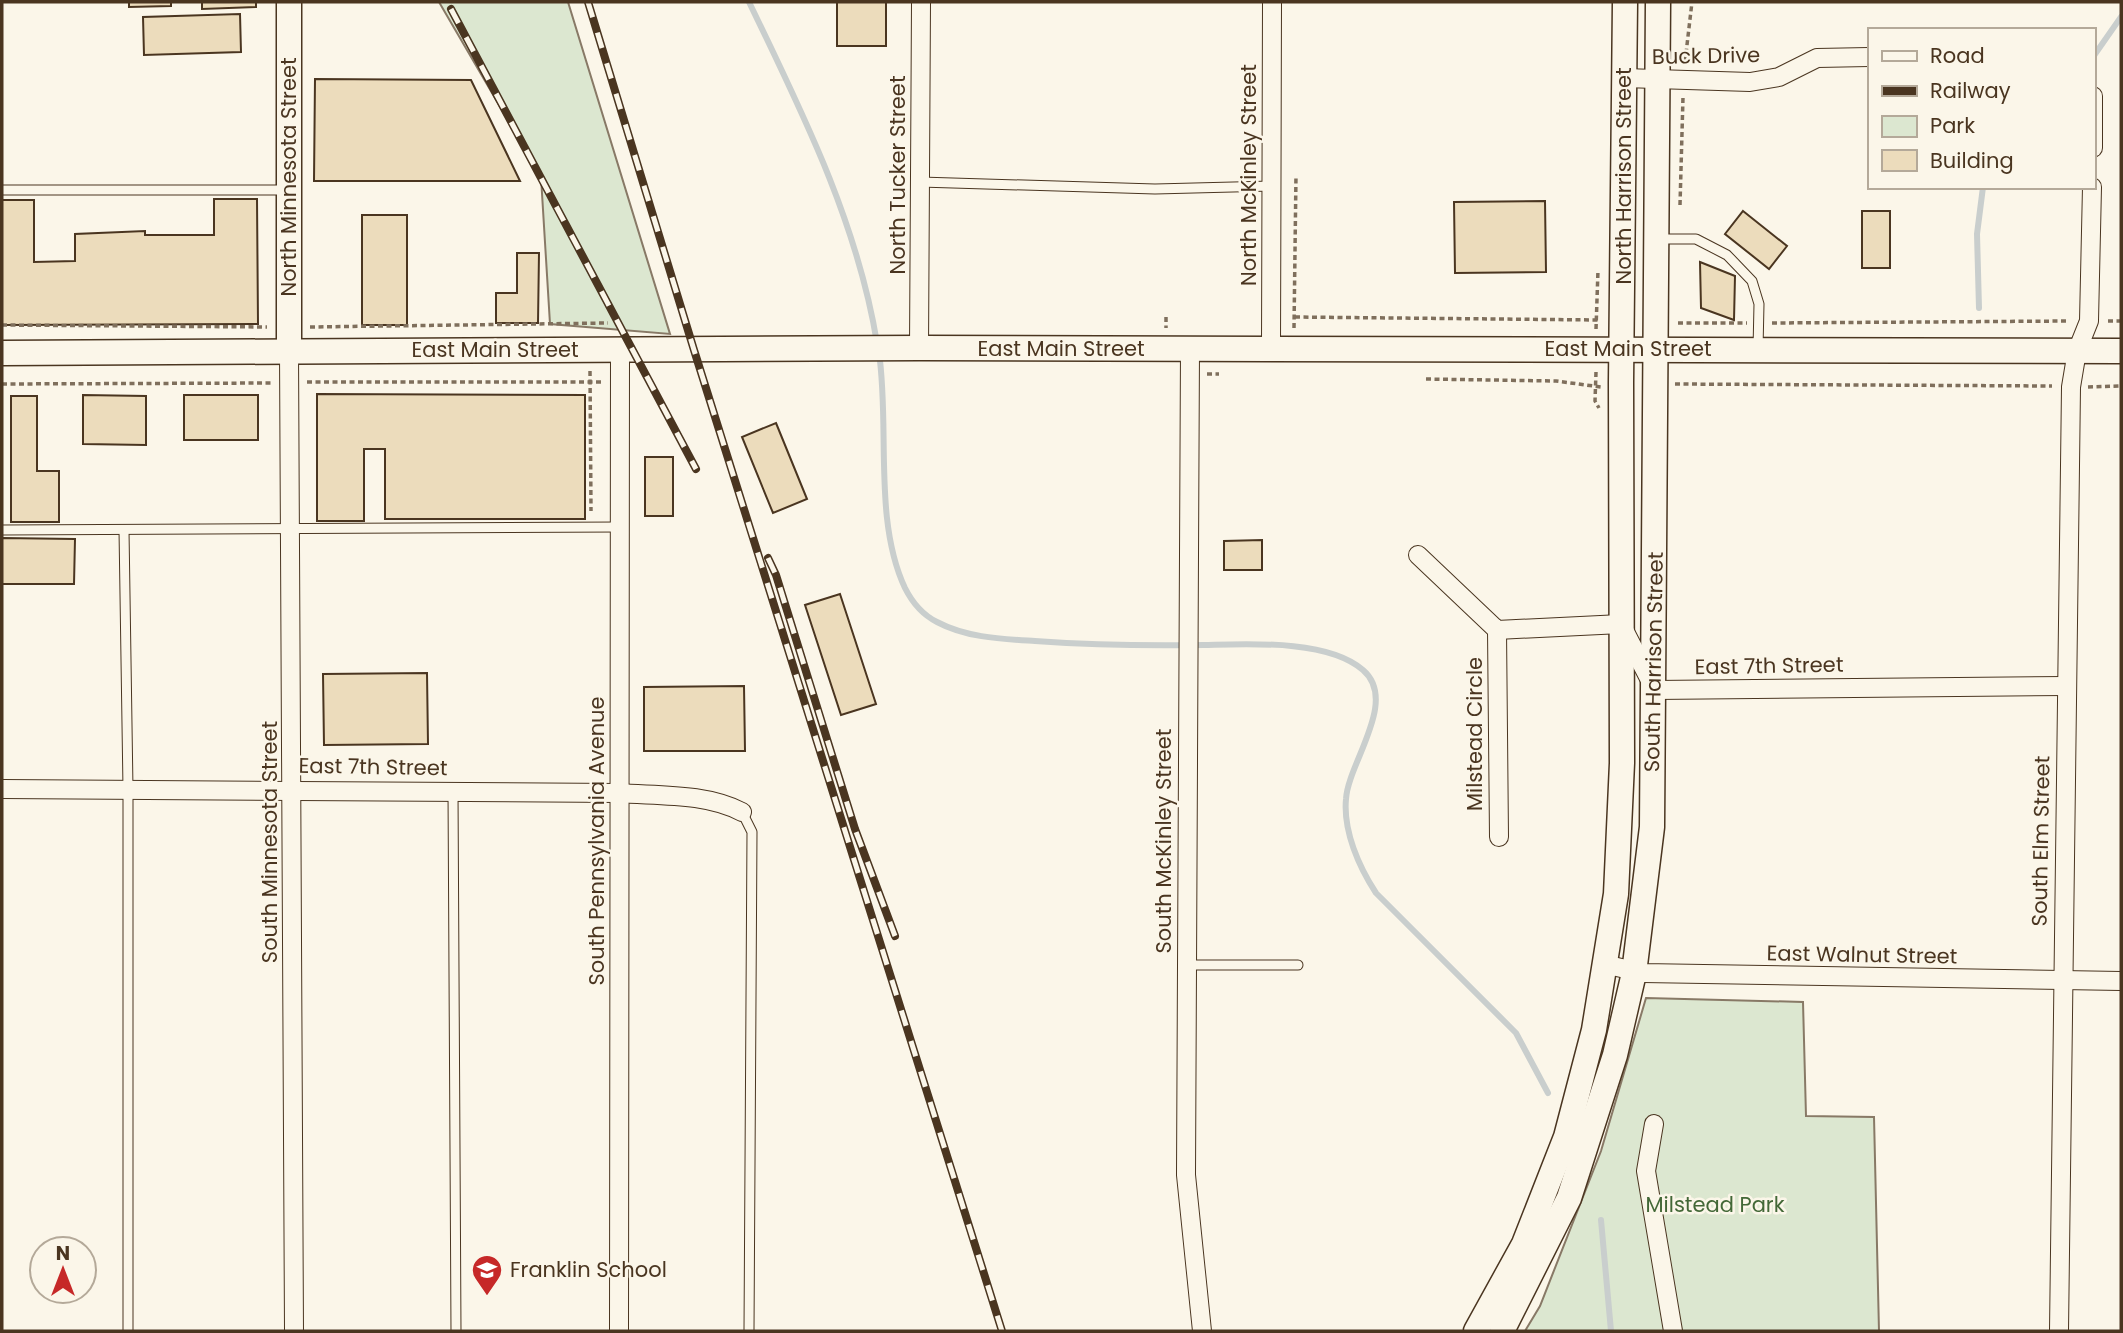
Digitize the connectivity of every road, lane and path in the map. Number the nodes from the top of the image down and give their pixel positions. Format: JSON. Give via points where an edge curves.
{"nodes":[{"id":1,"x":289,"y":2,"type":"edge"},
{"id":2,"x":921,"y":2,"type":"edge"},
{"id":3,"x":1272,"y":2,"type":"edge"},
{"id":4,"x":1625,"y":2,"type":"edge"},
{"id":5,"x":1658,"y":2,"type":"edge"},
{"id":6,"x":1868,"y":57,"type":"edge"},
{"id":7,"x":1624,"y":78,"type":"junction"},
{"id":8,"x":1657,"y":81,"type":"junction"},
{"id":9,"x":1296,"y":175,"type":"dead end"},
{"id":10,"x":920,"y":182,"type":"junction"},
{"id":11,"x":1272,"y":186,"type":"junction"},
{"id":12,"x":2092,"y":189,"type":"edge"},
{"id":13,"x":2,"y":190,"type":"edge"},
{"id":14,"x":289,"y":190,"type":"junction"},
{"id":15,"x":1656,"y":239,"type":"junction"},
{"id":16,"x":1295,"y":317,"type":"junction"},
{"id":17,"x":1655,"y":318,"type":"junction"},
{"id":18,"x":1623,"y":321,"type":"junction"},
{"id":19,"x":2089,"y":321,"type":"junction"},
{"id":20,"x":2121,"y":321,"type":"edge"},
{"id":21,"x":1758,"y":323,"type":"junction"},
{"id":22,"x":915,"y":348,"type":"junction"},
{"id":23,"x":1282,"y":348,"type":"junction"},
{"id":24,"x":1190,"y":349,"type":"junction"},
{"id":25,"x":1622,"y":349,"type":"junction"},
{"id":26,"x":1655,"y":349,"type":"junction"},
{"id":27,"x":589,"y":350,"type":"junction"},
{"id":28,"x":620,"y":350,"type":"junction"},
{"id":29,"x":1758,"y":350,"type":"junction"},
{"id":30,"x":2077,"y":351,"type":"junction"},
{"id":31,"x":2121,"y":351,"type":"edge"},
{"id":32,"x":289,"y":352,"type":"junction"},
{"id":33,"x":2,"y":353,"type":"edge"},
{"id":34,"x":1426,"y":379,"type":"dead end"},
{"id":35,"x":590,"y":382,"type":"junction"},
{"id":36,"x":620,"y":382,"type":"junction"},
{"id":37,"x":1621,"y":382,"type":"junction"},
{"id":38,"x":290,"y":383,"type":"junction"},
{"id":39,"x":2,"y":384,"type":"edge"},
{"id":40,"x":1656,"y":384,"type":"junction"},
{"id":41,"x":2121,"y":386,"type":"edge"},
{"id":42,"x":2071,"y":387,"type":"junction"},
{"id":43,"x":591,"y":510,"type":"dead end"},
{"id":44,"x":620,"y":527,"type":"junction"},
{"id":45,"x":291,"y":529,"type":"junction"},
{"id":46,"x":2,"y":530,"type":"edge"},
{"id":47,"x":124,"y":530,"type":"junction"},
{"id":48,"x":1418,"y":555,"type":"dead end"},
{"id":49,"x":1621,"y":624,"type":"junction"},
{"id":50,"x":1497,"y":630,"type":"junction"},
{"id":51,"x":2066,"y":686,"type":"junction"},
{"id":52,"x":1655,"y":690,"type":"junction"},
{"id":53,"x":2,"y":789,"type":"edge"},
{"id":54,"x":128,"y":789,"type":"junction"},
{"id":55,"x":293,"y":789,"type":"junction"},
{"id":56,"x":453,"y":791,"type":"junction"},
{"id":57,"x":619,"y":793,"type":"junction"},
{"id":58,"x":742,"y":812,"type":"joint"},
{"id":59,"x":1499,"y":837,"type":"dead end"},
{"id":60,"x":1604,"y":964,"type":"junction"},
{"id":61,"x":1186,"y":965,"type":"junction"},
{"id":62,"x":1297,"y":965,"type":"dead end"},
{"id":63,"x":1634,"y":973,"type":"junction"},
{"id":64,"x":2062,"y":981,"type":"junction"},
{"id":65,"x":2121,"y":981,"type":"edge"},
{"id":66,"x":1654,"y":1124,"type":"dead end"},
{"id":67,"x":128,"y":1331,"type":"edge"},
{"id":68,"x":294,"y":1331,"type":"edge"},
{"id":69,"x":456,"y":1331,"type":"edge"},
{"id":70,"x":619,"y":1331,"type":"edge"},
{"id":71,"x":749,"y":1331,"type":"edge"},
{"id":72,"x":1202,"y":1331,"type":"edge"},
{"id":73,"x":1476,"y":1331,"type":"edge"},
{"id":74,"x":1502,"y":1331,"type":"edge"},
{"id":75,"x":1673,"y":1331,"type":"edge"},
{"id":76,"x":2059,"y":1331,"type":"edge"}],
"edges":[{"from":1,"to":14,"type":"main road","name":"North Minnesota Street"},
{"from":2,"to":10,"type":"street","name":"North Tucker Street"},
{"from":3,"to":11,"type":"street","name":"North McKinley Street"},
{"from":4,"to":7,"type":"main road","name":"North Harrison Street"},
{"from":5,"to":8,"type":"main road","name":"North Harrison Street"},
{"from":6,"to":8,"type":"street","name":"Buck Drive","via":[[1817,58],[1779,77],[1750,82]]},
{"from":7,"to":8,"type":"street","name":"Buck Drive"},
{"from":7,"to":18,"type":"main road","name":"North Harrison Street"},
{"from":8,"to":15,"type":"main road","name":"North Harrison Street"},
{"from":9,"to":16,"type":"path"},
{"from":10,"to":11,"type":"lane","via":[[1155,189]]},
{"from":10,"to":22,"type":"street","name":"North Tucker Street"},
{"from":11,"to":23,"type":"street","name":"North McKinley Street"},
{"from":12,"to":19,"type":"street"},
{"from":13,"to":14,"type":"lane"},
{"from":14,"to":32,"type":"main road","name":"North Minnesota Street"},
{"from":15,"to":17,"type":"main road","name":"North Harrison Street"},
{"from":15,"to":21,"type":"lane","via":[[1696,239],[1727,255],[1752,281],[1759,304]]},
{"from":16,"to":18,"type":"path","name":"East Main Street"},
{"from":16,"to":23,"type":"path"},
{"from":17,"to":21,"type":"path","name":"East Main Street","via":[[1677,323]]},
{"from":17,"to":26,"type":"main road","name":"North Harrison Street"},
{"from":18,"to":25,"type":"main road","name":"North Harrison Street"},
{"from":19,"to":20,"type":"path","name":"East Main Street"},
{"from":19,"to":21,"type":"path","name":"East Main Street"},
{"from":19,"to":30,"type":"street","name":"South Elm Street"},
{"from":21,"to":29,"type":"lane"},
{"from":22,"to":24,"type":"main road","name":"East Main Street"},
{"from":22,"to":28,"type":"main road","name":"East Main Street"},
{"from":23,"to":24,"type":"main road","name":"East Main Street"},
{"from":23,"to":25,"type":"main road","name":"East Main Street"},
{"from":24,"to":61,"type":"street","name":"South McKinley Street"},
{"from":25,"to":26,"type":"main road","name":"East Main Street"},
{"from":25,"to":37,"type":"main road","name":"South Harrison Street"},
{"from":26,"to":29,"type":"main road","name":"East Main Street"},
{"from":26,"to":40,"type":"main road","name":"South Harrison Street"},
{"from":27,"to":28,"type":"main road","name":"East Main Street"},
{"from":27,"to":32,"type":"main road","name":"East Main Street"},
{"from":27,"to":35,"type":"path"},
{"from":28,"to":36,"type":"street","name":"South Pennsylvania Avenue"},
{"from":29,"to":30,"type":"main road","name":"East Main Street"},
{"from":30,"to":31,"type":"main road","name":"East Main Street"},
{"from":30,"to":42,"type":"street","name":"South Elm Street"},
{"from":32,"to":33,"type":"main road","name":"East Main Street"},
{"from":32,"to":38,"type":"street","name":"South Minnesota Street"},
{"from":34,"to":37,"type":"path","name":"East Main Street","via":[[1556,381],[1597,388]]},
{"from":35,"to":36,"type":"path"},
{"from":35,"to":38,"type":"path"},
{"from":35,"to":43,"type":"path"},
{"from":36,"to":44,"type":"street","name":"South Pennsylvania Avenue"},
{"from":37,"to":49,"type":"main road","name":"South Harrison Street"},
{"from":38,"to":39,"type":"path"},
{"from":38,"to":45,"type":"street","name":"South Minnesota Street"},
{"from":40,"to":42,"type":"path","name":"East Main Street"},
{"from":40,"to":52,"type":"main road","name":"South Harrison Street"},
{"from":41,"to":42,"type":"path","name":"East Main Street"},
{"from":42,"to":51,"type":"street","name":"South Elm Street"},
{"from":44,"to":45,"type":"lane"},
{"from":44,"to":57,"type":"street","name":"South Pennsylvania Avenue"},
{"from":45,"to":47,"type":"lane"},
{"from":45,"to":55,"type":"street","name":"South Minnesota Street"},
{"from":46,"to":47,"type":"lane"},
{"from":47,"to":54,"type":"lane"},
{"from":48,"to":50,"type":"street"},
{"from":49,"to":50,"type":"street"},
{"from":49,"to":52,"type":"street"},
{"from":49,"to":60,"type":"main road","name":"South Harrison Street","via":[[1622,763],[1616,881]]},
{"from":50,"to":59,"type":"street","name":"Milstead Circle"},
{"from":51,"to":52,"type":"street","name":"East 7th Street"},
{"from":51,"to":64,"type":"street","name":"South Elm Street"},
{"from":52,"to":63,"type":"main road","name":"South Harrison Street","via":[[1652,827]]},
{"from":53,"to":54,"type":"street","name":"East 7th Street"},
{"from":54,"to":55,"type":"street","name":"East 7th Street"},
{"from":54,"to":67,"type":"lane"},
{"from":55,"to":56,"type":"street","name":"East 7th Street"},
{"from":55,"to":68,"type":"street","name":"South Minnesota Street"},
{"from":56,"to":57,"type":"street","name":"East 7th Street"},
{"from":56,"to":69,"type":"lane"},
{"from":57,"to":58,"type":"street","name":"East 7th Street","via":[[702,800]]},
{"from":57,"to":70,"type":"street","name":"South Pennsylvania Avenue"},
{"from":58,"to":71,"type":"lane","via":[[752,832]]},
{"from":60,"to":63,"type":"street","name":"East Walnut Street"},
{"from":60,"to":73,"type":"main road","name":"South Harrison Street","via":[[1594,1030],[1566,1137],[1524,1244]]},
{"from":61,"to":62,"type":"lane"},
{"from":61,"to":72,"type":"street","name":"South McKinley Street","via":[[1186,1175]]},
{"from":63,"to":64,"type":"street","name":"East Walnut Street"},
{"from":63,"to":74,"type":"main road","name":"South Harrison Street","via":[[1615,1055],[1569,1198]]},
{"from":64,"to":65,"type":"street","name":"East Walnut Street"},
{"from":64,"to":76,"type":"street","name":"South Elm Street"},
{"from":66,"to":75,"type":"street","via":[[1646,1171]]}]}
